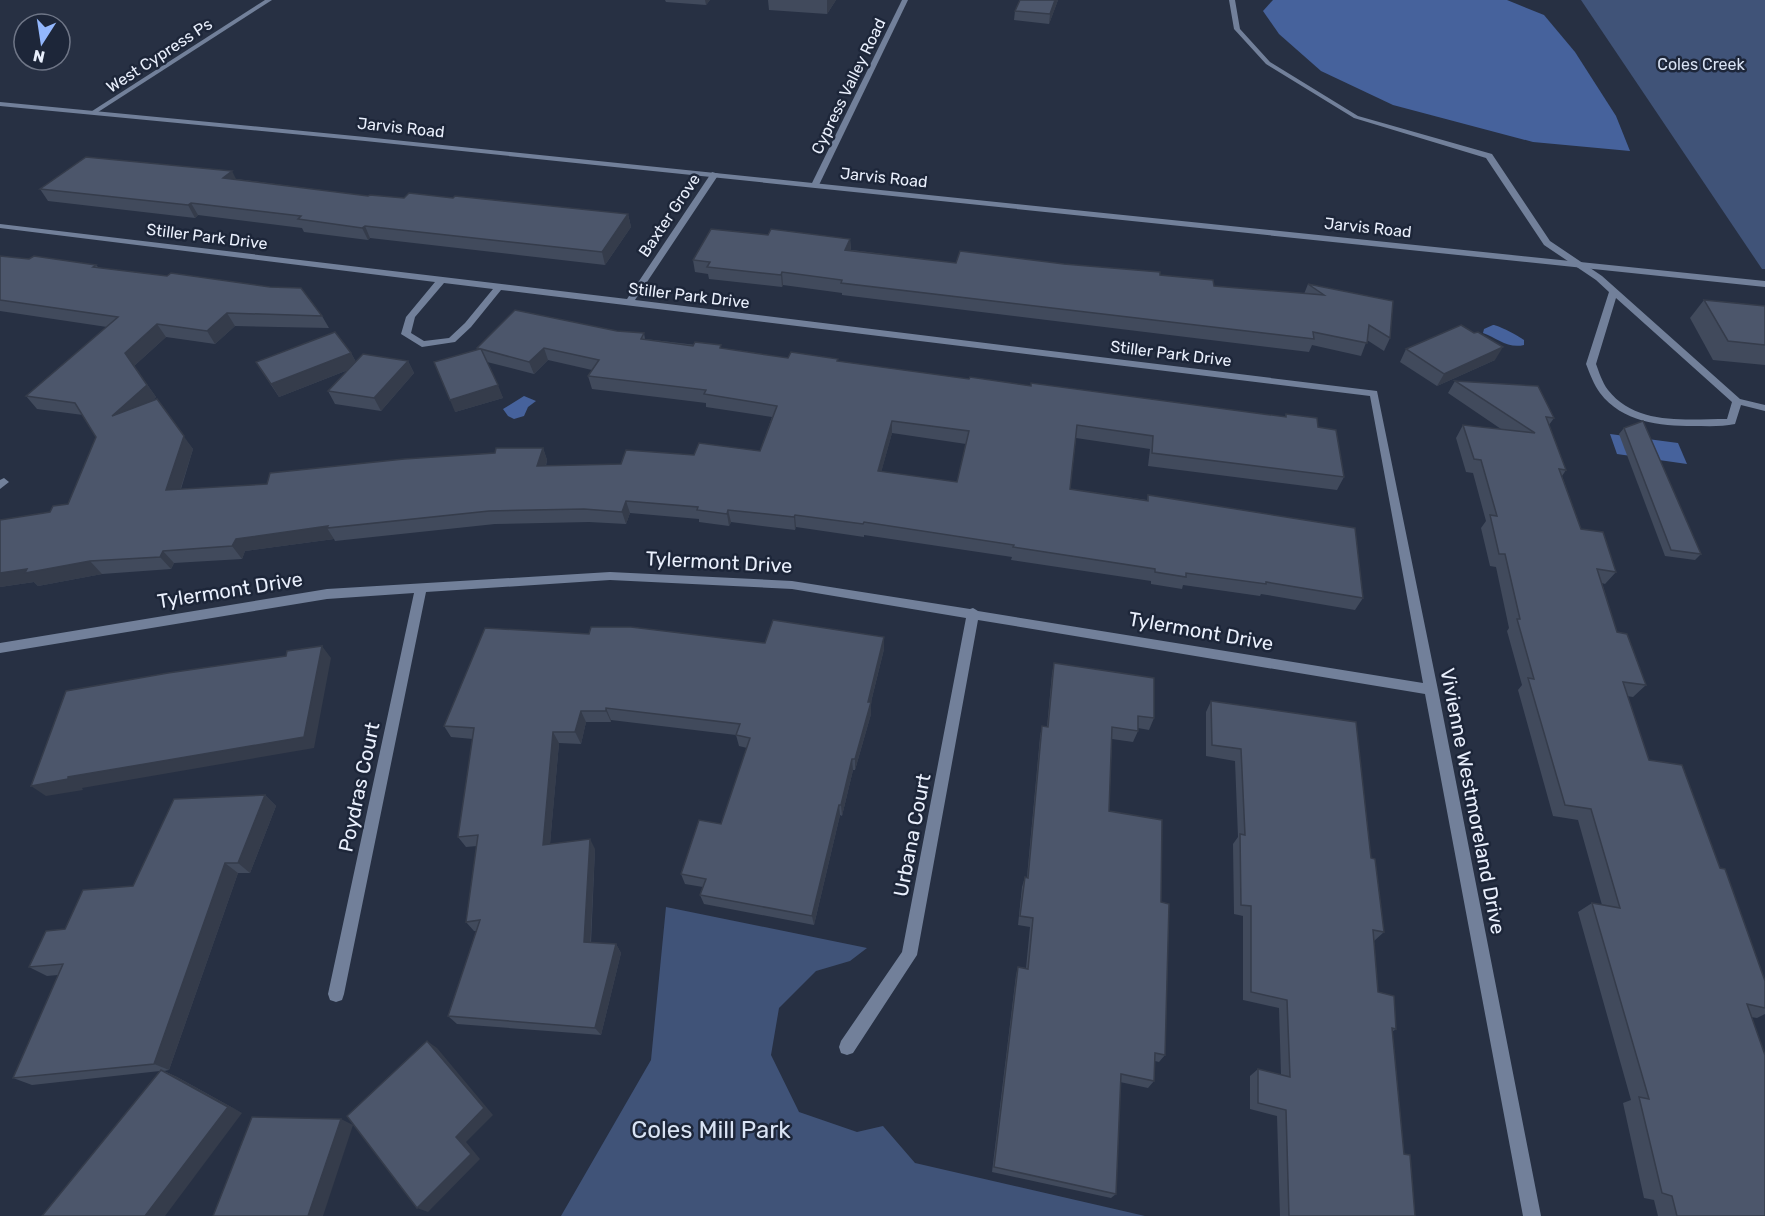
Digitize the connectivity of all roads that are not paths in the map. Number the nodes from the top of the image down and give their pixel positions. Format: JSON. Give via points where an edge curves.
{"nodes":[{"id":1,"x":270,"y":0,"type":"edge"},
{"id":2,"x":906,"y":0,"type":"edge"},
{"id":3,"x":1232,"y":0,"type":"edge"},
{"id":4,"x":0,"y":104,"type":"edge"},
{"id":5,"x":93,"y":113,"type":"junction"},
{"id":6,"x":715,"y":174,"type":"junction"},
{"id":7,"x":815,"y":185,"type":"junction"},
{"id":8,"x":0,"y":226,"type":"edge"},
{"id":9,"x":1579,"y":264,"type":"junction"},
{"id":10,"x":442,"y":279,"type":"junction"},
{"id":11,"x":1765,"y":284,"type":"edge"},
{"id":12,"x":499,"y":287,"type":"junction"},
{"id":13,"x":1614,"y":291,"type":"junction"},
{"id":14,"x":629,"y":303,"type":"junction"},
{"id":15,"x":1374,"y":393,"type":"joint"},
{"id":16,"x":1737,"y":401,"type":"junction"},
{"id":17,"x":1765,"y":408,"type":"edge"},
{"id":18,"x":421,"y":588,"type":"junction"},
{"id":19,"x":973,"y":613,"type":"junction"},
{"id":20,"x":0,"y":648,"type":"edge"},
{"id":21,"x":1432,"y":690,"type":"junction"},
{"id":22,"x":336,"y":994,"type":"dead end"},
{"id":23,"x":847,"y":1047,"type":"dead end"},
{"id":24,"x":1532,"y":1216,"type":"edge"}],
"edges":[{"from":1,"to":5,"type":"street","name":"West Cypress Ps"},
{"from":2,"to":7,"type":"street","name":"Cypress Valley Road"},
{"from":3,"to":9,"type":"street","via":[[1237,29],[1268,63],[1356,117],[1490,156],[1547,243]]},
{"from":4,"to":5,"type":"street","name":"Jarvis Road"},
{"from":5,"to":6,"type":"street","name":"Jarvis Road"},
{"from":6,"to":7,"type":"street","name":"Jarvis Road"},
{"from":6,"to":14,"type":"street","name":"Baxter Grove"},
{"from":7,"to":9,"type":"street","name":"Jarvis Road"},
{"from":8,"to":10,"type":"street","name":"Stiller Park Drive"},
{"from":9,"to":11,"type":"street","name":"Jarvis Road"},
{"from":9,"to":13,"type":"street"},
{"from":10,"to":12,"type":"street","name":"Stiller Park Drive"},
{"from":10,"to":12,"type":"street","via":[[411,317],[406,334],[422,344],[452,340]]},
{"from":12,"to":14,"type":"street","name":"Stiller Park Drive"},
{"from":13,"to":16,"type":"street"},
{"from":13,"to":16,"type":"street","via":[[1591,364],[1603,392],[1620,408],[1639,418],[1731,422]]},
{"from":14,"to":15,"type":"street","name":"Stiller Park Drive"},
{"from":15,"to":21,"type":"street","name":"Vivienne Westmoreland Drive"},
{"from":16,"to":17,"type":"street"},
{"from":18,"to":19,"type":"street","name":"Tylermont Drive","via":[[610,576],[792,585]]},
{"from":18,"to":20,"type":"street","name":"Tylermont Drive","via":[[327,594]]},
{"from":18,"to":22,"type":"street","name":"Poydras Court"},
{"from":19,"to":21,"type":"street","name":"Tylermont Drive"},
{"from":19,"to":23,"type":"street","name":"Urbana Court","via":[[909,955]]},
{"from":21,"to":24,"type":"street","name":"Vivienne Westmoreland Drive"}]}
